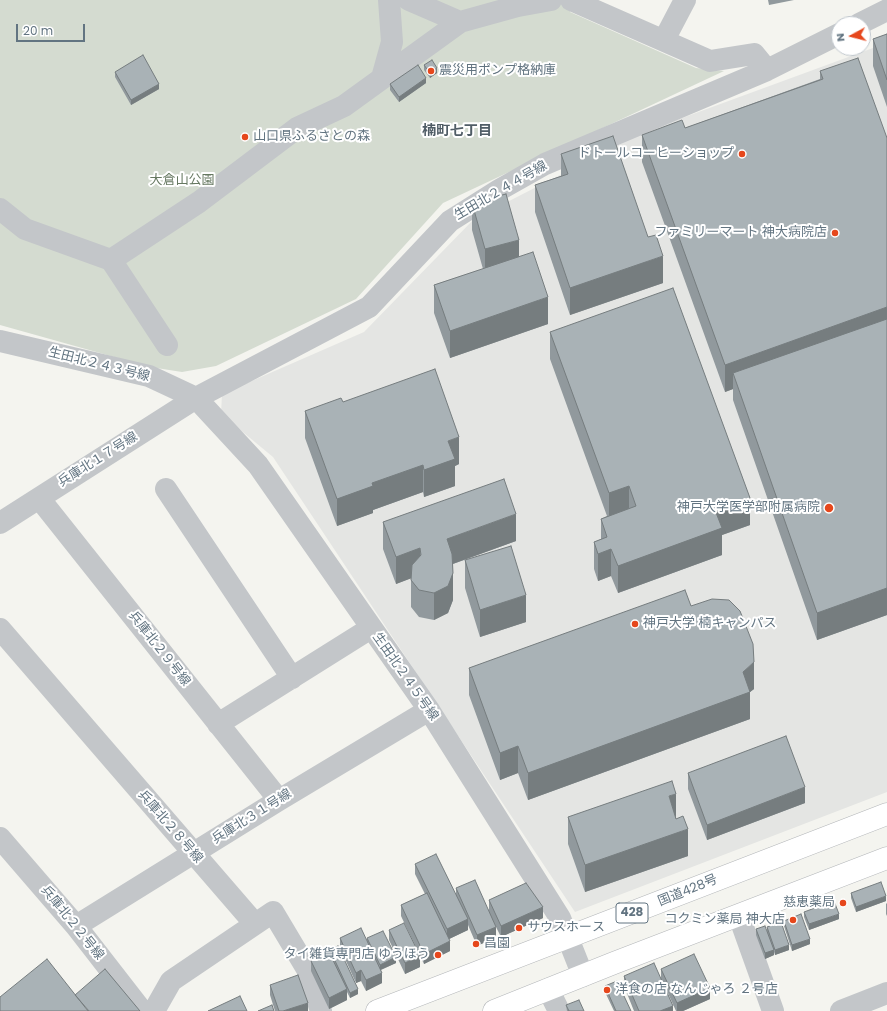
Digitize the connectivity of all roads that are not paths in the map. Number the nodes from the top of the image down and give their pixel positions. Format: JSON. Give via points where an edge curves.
{"nodes":[{"id":1,"x":389,"y":0,"type":"edge"},
{"id":2,"x":409,"y":0,"type":"edge"},
{"id":3,"x":551,"y":0,"type":"edge"},
{"id":4,"x":571,"y":0,"type":"edge"},
{"id":5,"x":685,"y":0,"type":"edge"},
{"id":6,"x":887,"y":10,"type":"edge"},
{"id":7,"x":871,"y":18,"type":"edge"},
{"id":8,"x":460,"y":22,"type":"junction"},
{"id":9,"x":831,"y":38,"type":"edge"},
{"id":10,"x":664,"y":40,"type":"junction"},
{"id":11,"x":767,"y":70,"type":"junction"},
{"id":12,"x":382,"y":78,"type":"junction"},
{"id":13,"x":0,"y":209,"type":"edge"},
{"id":14,"x":111,"y":260,"type":"junction"},
{"id":15,"x":2,"y":344,"type":"edge"},
{"id":16,"x":167,"y":345,"type":"dead end"},
{"id":17,"x":196,"y":398,"type":"junction"},
{"id":18,"x":166,"y":489,"type":"dead end"},
{"id":19,"x":39,"y":498,"type":"junction"},
{"id":20,"x":0,"y":523,"type":"edge"},
{"id":21,"x":371,"y":628,"type":"junction"},
{"id":22,"x":0,"y":630,"type":"edge"},
{"id":23,"x":292,"y":678,"type":"junction"},
{"id":24,"x":429,"y":710,"type":"junction"},
{"id":25,"x":218,"y":724,"type":"junction"},
{"id":26,"x":279,"y":800,"type":"junction"},
{"id":27,"x":887,"y":814,"type":"edge"},
{"id":28,"x":0,"y":838,"type":"edge"},
{"id":29,"x":193,"y":854,"type":"junction"},
{"id":30,"x":887,"y":858,"type":"edge"},
{"id":31,"x":738,"y":916,"type":"junction"},
{"id":32,"x":255,"y":924,"type":"junction"},
{"id":33,"x":76,"y":926,"type":"junction"},
{"id":34,"x":569,"y":938,"type":"junction"},
{"id":35,"x":583,"y":976,"type":"junction"},
{"id":36,"x":548,"y":989,"type":"junction"},
{"id":37,"x":887,"y":993,"type":"edge"},
{"id":38,"x":142,"y":1011,"type":"edge"},
{"id":39,"x":154,"y":1011,"type":"edge"},
{"id":40,"x":321,"y":1011,"type":"edge"},
{"id":41,"x":377,"y":1011,"type":"edge"},
{"id":42,"x":494,"y":1011,"type":"edge"},
{"id":43,"x":558,"y":1011,"type":"edge"},
{"id":44,"x":773,"y":1011,"type":"edge"},
{"id":45,"x":841,"y":1011,"type":"edge"}],
"edges":[{"from":1,"to":12,"type":"street","via":[[392,42]]},
{"from":2,"to":8,"type":"street"},
{"from":3,"to":8,"type":"street"},
{"from":4,"to":10,"type":"street"},
{"from":5,"to":10,"type":"street"},
{"from":6,"to":7,"type":"street"},
{"from":8,"to":12,"type":"street"},
{"from":9,"to":11,"type":"street","name":"生田北２４４号線"},
{"from":10,"to":11,"type":"street","via":[[710,61],[754,54]]},
{"from":11,"to":17,"type":"street","name":"生田北２４４号線","via":[[545,164],[499,190],[450,221],[369,307]]},
{"from":12,"to":14,"type":"street","via":[[344,106],[297,128],[199,202]]},
{"from":13,"to":14,"type":"street","via":[[25,229]]},
{"from":14,"to":16,"type":"street"},
{"from":15,"to":17,"type":"street","name":"生田北２４３号線","via":[[149,376]]},
{"from":17,"to":19,"type":"street","name":"兵庫北１７号線"},
{"from":17,"to":21,"type":"street","name":"生田北２４５号線","via":[[258,465]]},
{"from":18,"to":23,"type":"street"},
{"from":19,"to":20,"type":"street","name":"兵庫北１７号線"},
{"from":19,"to":25,"type":"street","name":"兵庫北２９号線"},
{"from":21,"to":23,"type":"street"},
{"from":21,"to":24,"type":"street","name":"生田北２４５号線"},
{"from":22,"to":29,"type":"street","name":"兵庫北２８号線"},
{"from":23,"to":25,"type":"street"},
{"from":24,"to":26,"type":"street","name":"兵庫北３１号線"},
{"from":24,"to":34,"type":"street","name":"生田北２４５号線","via":[[560,918]]},
{"from":25,"to":26,"type":"street","name":"兵庫北２９号線"},
{"from":26,"to":29,"type":"street","name":"兵庫北３１号線"},
{"from":27,"to":34,"type":"highway","name":"国道428号","number":"428"},
{"from":28,"to":33,"type":"street","name":"兵庫北２２号線"},
{"from":29,"to":32,"type":"street","name":"兵庫北２８号線"},
{"from":29,"to":33,"type":"street","name":"兵庫北３１号線"},
{"from":30,"to":31,"type":"highway"},
{"from":31,"to":35,"type":"highway"},
{"from":31,"to":44,"type":"street"},
{"from":32,"to":39,"type":"street","via":[[171,980]]},
{"from":32,"to":40,"type":"street","via":[[273,912],[307,969]]},
{"from":33,"to":38,"type":"street","name":"兵庫北２２号線"},
{"from":34,"to":35,"type":"street","name":"生田北２４５号線"},
{"from":34,"to":41,"type":"highway","name":"国道428号","number":"428"},
{"from":35,"to":36,"type":"highway"},
{"from":36,"to":42,"type":"highway"},
{"from":36,"to":43,"type":"street"},
{"from":37,"to":45,"type":"street"}]}
